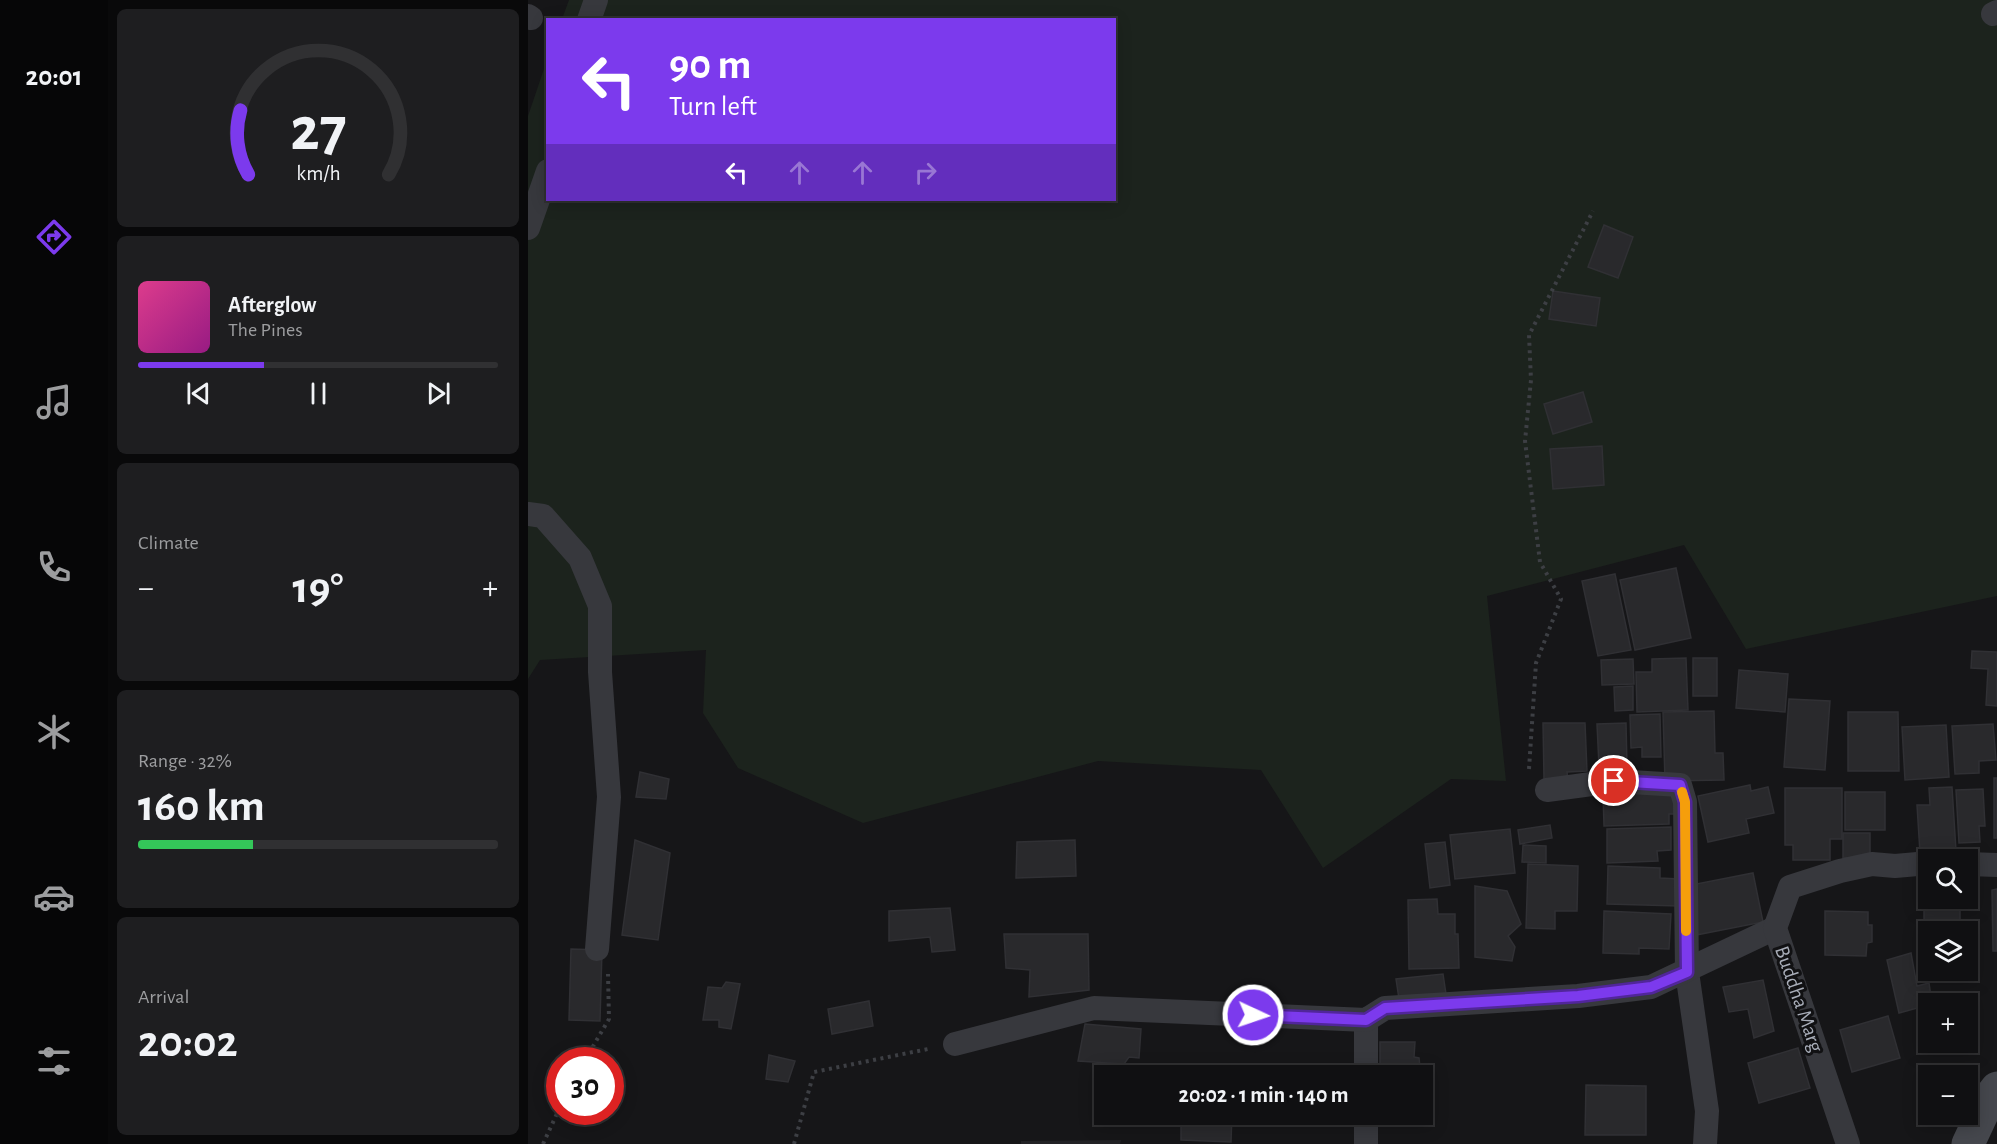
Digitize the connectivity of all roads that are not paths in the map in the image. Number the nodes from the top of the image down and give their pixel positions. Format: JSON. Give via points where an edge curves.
{"nodes":[{"id":1,"x":596,"y":0,"type":"edge"},
{"id":2,"x":590,"y":18,"type":"edge"},
{"id":3,"x":546,"y":177,"type":"edge"},
{"id":4,"x":528,"y":228,"type":"edge"},
{"id":5,"x":528,"y":514,"type":"edge"},
{"id":6,"x":1547,"y":790,"type":"road end"},
{"id":7,"x":1918,"y":864,"type":"edge"},
{"id":8,"x":1978,"y":864,"type":"edge"},
{"id":9,"x":1997,"y":865,"type":"edge"},
{"id":10,"x":1775,"y":928,"type":"junction"},
{"id":11,"x":598,"y":944,"type":"road end"},
{"id":12,"x":1687,"y":972,"type":"junction"},
{"id":13,"x":1366,"y":1020,"type":"junction"},
{"id":14,"x":955,"y":1044,"type":"road end"},
{"id":15,"x":1366,"y":1065,"type":"edge"},
{"id":16,"x":1997,"y":1088,"type":"edge"},
{"id":17,"x":1366,"y":1125,"type":"edge"},
{"id":18,"x":1366,"y":1144,"type":"edge"},
{"id":19,"x":1705,"y":1144,"type":"edge"},
{"id":20,"x":1848,"y":1144,"type":"edge"},
{"id":21,"x":1968,"y":1144,"type":"edge"}],
"edges":[{"from":1,"to":2,"type":"street"},
{"from":3,"to":4,"type":"street"},
{"from":5,"to":11,"type":"street","via":[[543,516],[580,558],[600,606],[600,672],[609,796]]},
{"from":6,"to":12,"type":"street","via":[[1614,781],[1680,785],[1685,802]]},
{"from":7,"to":10,"type":"street","name":"Buddha Marg","via":[[1872,864],[1790,887]]},
{"from":8,"to":9,"type":"street"},
{"from":10,"to":12,"type":"street"},
{"from":10,"to":20,"type":"street","name":"Buddha Marg"},
{"from":12,"to":13,"type":"street","via":[[1651,987],[1578,996],[1385,1008]]},
{"from":12,"to":19,"type":"street","via":[[1707,1111]]},
{"from":13,"to":14,"type":"street","via":[[1094,1008]]},
{"from":13,"to":15,"type":"street"},
{"from":16,"to":21,"type":"main road"},
{"from":17,"to":18,"type":"street"}]}
